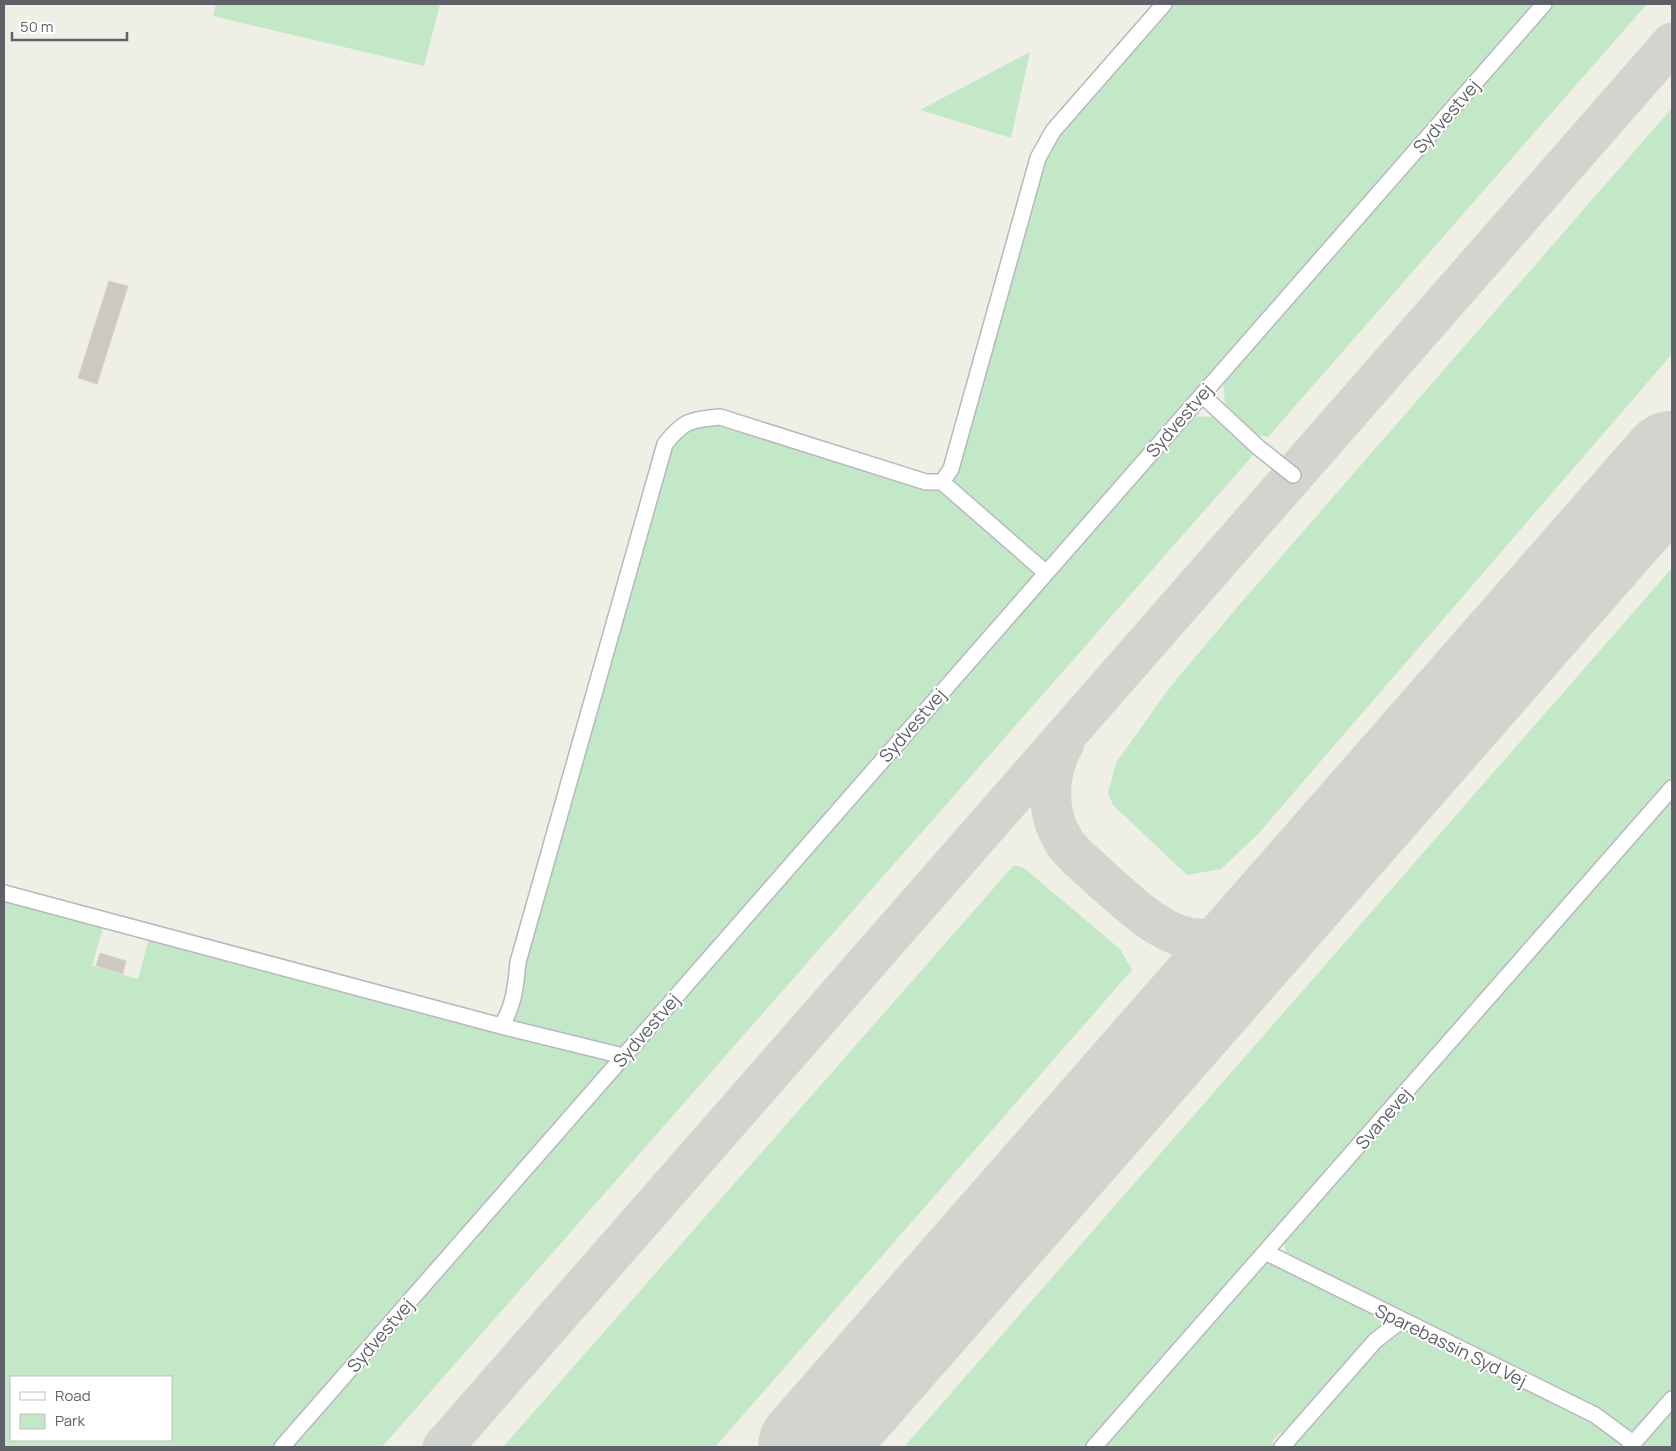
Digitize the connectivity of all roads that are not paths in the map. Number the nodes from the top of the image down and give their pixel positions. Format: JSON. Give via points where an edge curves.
{"nodes":[{"id":1,"x":1164,"y":4,"type":"edge"},
{"id":2,"x":1544,"y":4,"type":"edge"},
{"id":3,"x":1202,"y":395,"type":"junction"},
{"id":4,"x":1293,"y":475,"type":"dead end"},
{"id":5,"x":942,"y":482,"type":"junction"},
{"id":6,"x":1045,"y":572,"type":"junction"},
{"id":7,"x":1672,"y":788,"type":"edge"},
{"id":8,"x":4,"y":894,"type":"edge"},
{"id":9,"x":501,"y":1026,"type":"junction"},
{"id":10,"x":623,"y":1056,"type":"junction"},
{"id":11,"x":1265,"y":1252,"type":"junction"},
{"id":12,"x":1402,"y":1320,"type":"junction"},
{"id":13,"x":1672,"y":1399,"type":"edge"},
{"id":14,"x":1632,"y":1445,"type":"edge"},
{"id":15,"x":282,"y":1447,"type":"edge"},
{"id":16,"x":1094,"y":1447,"type":"edge"},
{"id":17,"x":1282,"y":1447,"type":"edge"}],
"edges":[{"from":1,"to":5,"type":"lane","via":[[1053,131],[1038,158],[950,470]]},
{"from":2,"to":3,"type":"lane","name":"Sydvestvej"},
{"from":3,"to":4,"type":"lane"},
{"from":3,"to":6,"type":"lane","name":"Sydvestvej"},
{"from":5,"to":6,"type":"lane"},
{"from":5,"to":9,"type":"lane","via":[[926,482],[720,417],[696,419],[678,427],[665,444],[518,962],[508,1016]]},
{"from":6,"to":10,"type":"lane","name":"Sydvestvej"},
{"from":7,"to":11,"type":"lane","name":"Svanevej"},
{"from":8,"to":9,"type":"lane"},
{"from":9,"to":10,"type":"lane"},
{"from":10,"to":15,"type":"lane","name":"Sydvestvej"},
{"from":11,"to":12,"type":"lane","name":"Sparebassin Syd Vej"},
{"from":11,"to":16,"type":"lane","name":"Svanevej"},
{"from":12,"to":14,"type":"lane","name":"Sparebassin Syd Vej","via":[[1595,1415]]},
{"from":12,"to":17,"type":"lane","via":[[1375,1342]]},
{"from":13,"to":14,"type":"lane"}]}
